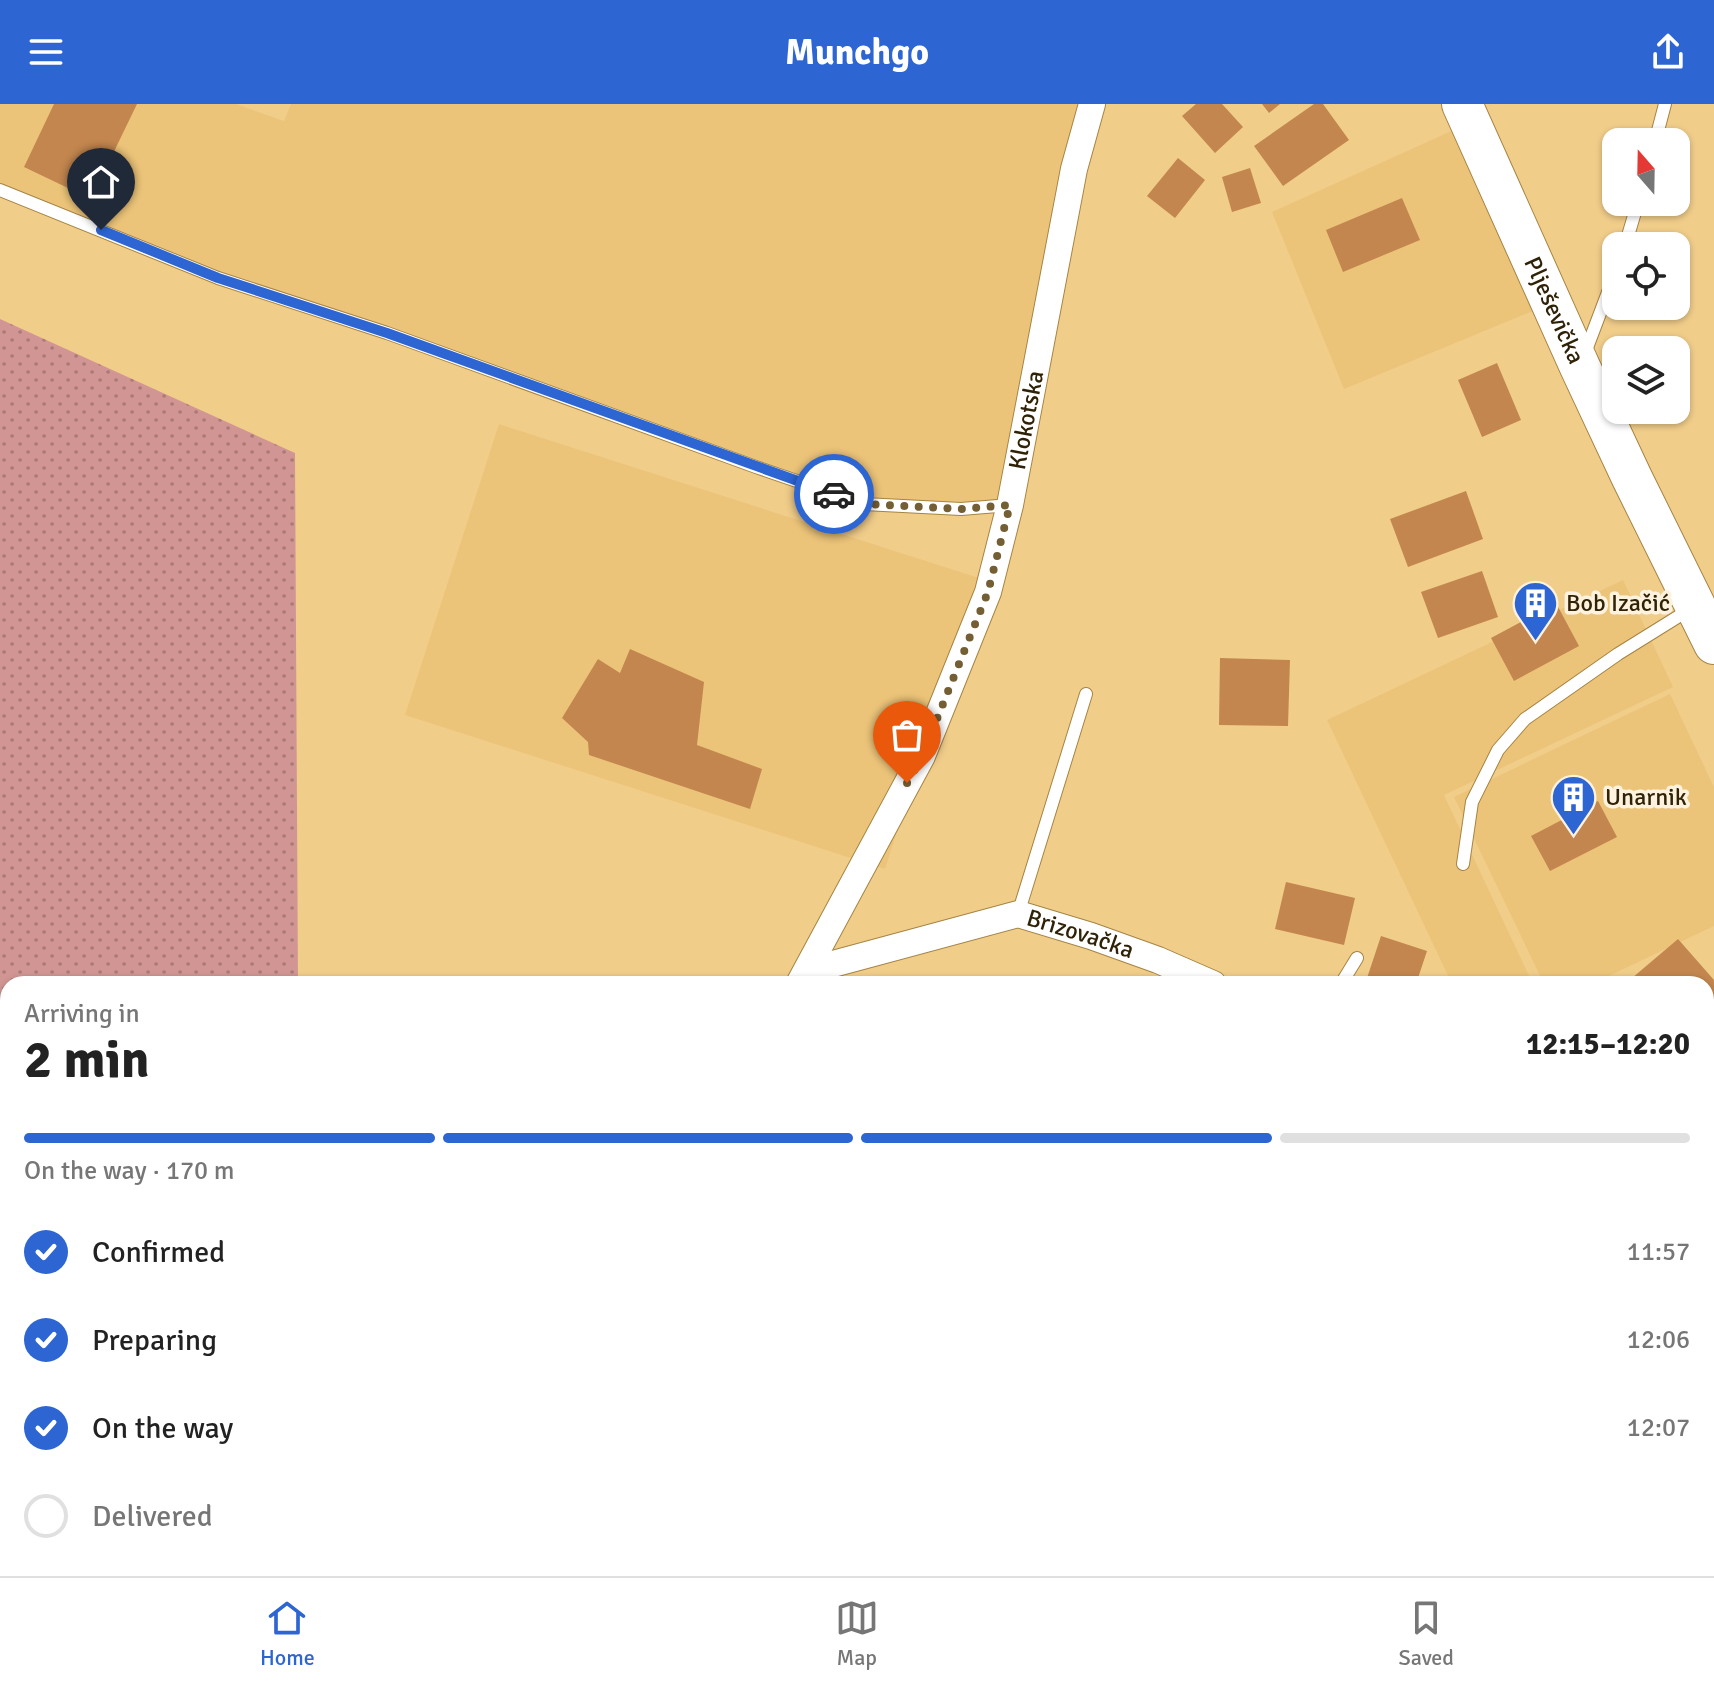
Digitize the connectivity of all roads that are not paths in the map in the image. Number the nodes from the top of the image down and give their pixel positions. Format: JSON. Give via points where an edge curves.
{"nodes":[{"id":1,"x":1092,"y":104,"type":"edge"},
{"id":2,"x":1462,"y":104,"type":"edge"},
{"id":3,"x":1665,"y":104,"type":"edge"},
{"id":4,"x":1659,"y":128,"type":"edge"},
{"id":5,"x":0,"y":190,"type":"edge"},
{"id":6,"x":1602,"y":308,"type":"edge"},
{"id":7,"x":1580,"y":367,"type":"junction"},
{"id":8,"x":1010,"y":505,"type":"junction"},
{"id":9,"x":1695,"y":606,"type":"junction"},
{"id":10,"x":1714,"y":644,"type":"edge"},
{"id":11,"x":1086,"y":694,"type":"dead end"},
{"id":12,"x":1463,"y":864,"type":"dead end"},
{"id":13,"x":1018,"y":914,"type":"junction"},
{"id":14,"x":1357,"y":958,"type":"dead end"},
{"id":15,"x":804,"y":976,"type":"edge"},
{"id":16,"x":810,"y":976,"type":"edge"},
{"id":17,"x":1195,"y":976,"type":"edge"},
{"id":18,"x":1346,"y":976,"type":"edge"}],
"edges":[{"from":1,"to":8,"type":"street","name":"Klokotska","via":[[1074,169]]},
{"from":2,"to":7,"type":"main road","name":"Plješevička"},
{"from":3,"to":4,"type":"lane"},
{"from":5,"to":8,"type":"lane","via":[[218,278],[864,504],[961,509]]},
{"from":6,"to":7,"type":"lane"},
{"from":7,"to":9,"type":"main road","name":"Plješevička"},
{"from":8,"to":15,"type":"street","name":"Klokotska","via":[[988,592],[922,756]]},
{"from":9,"to":10,"type":"main road","name":"Plješevička"},
{"from":9,"to":12,"type":"lane","via":[[1525,719],[1498,750],[1472,802]]},
{"from":11,"to":13,"type":"lane"},
{"from":13,"to":16,"type":"street","name":"Brizovačka"},
{"from":13,"to":17,"type":"street","name":"Brizovačka"},
{"from":14,"to":18,"type":"lane"}]}
